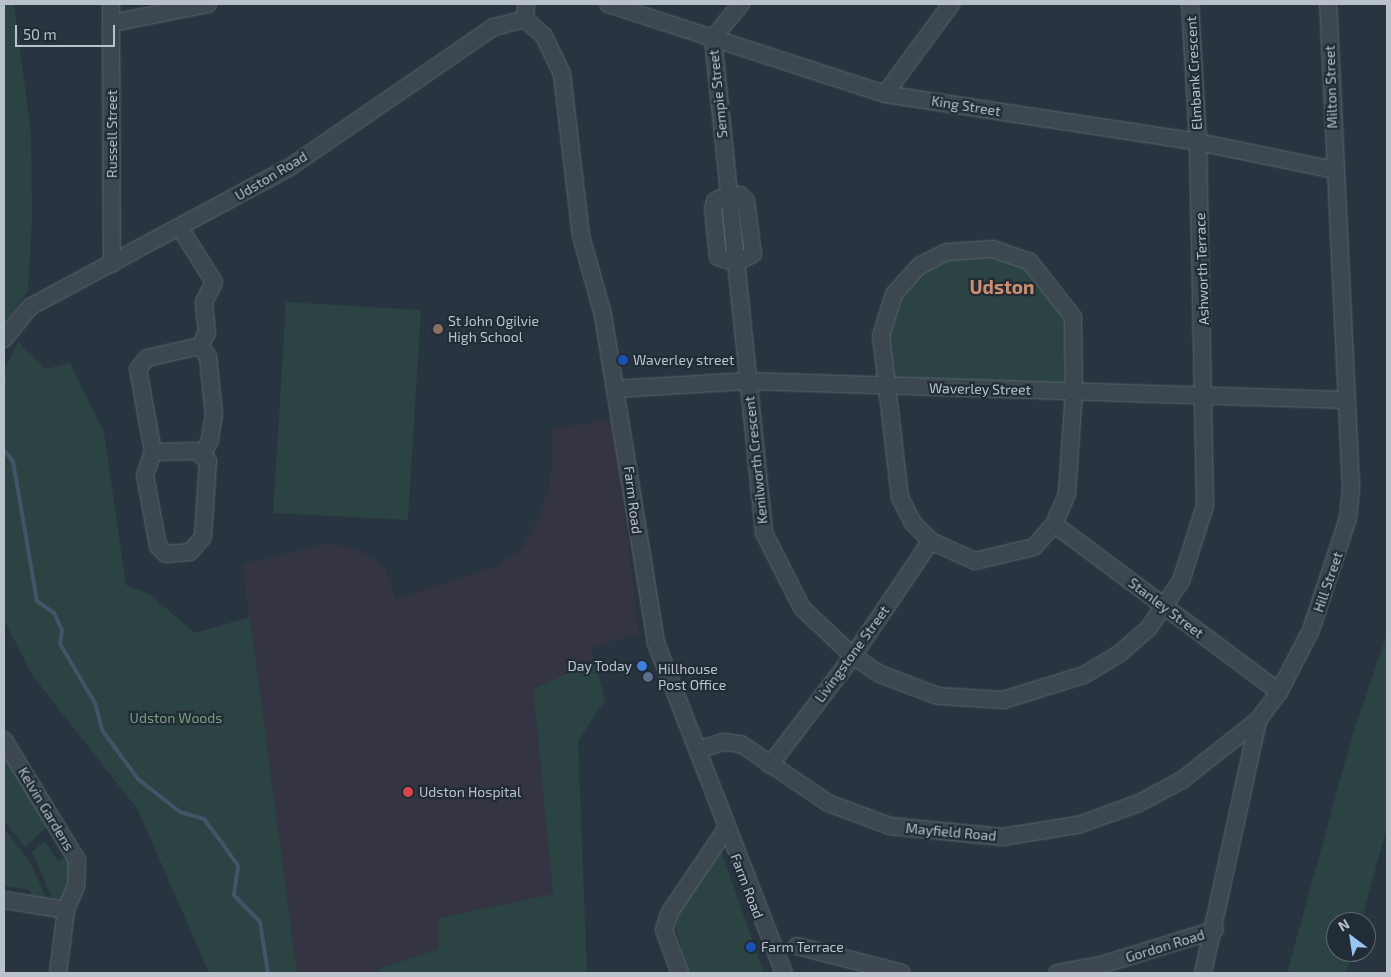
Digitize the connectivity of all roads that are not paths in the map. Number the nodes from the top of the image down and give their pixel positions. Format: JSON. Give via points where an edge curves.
{"nodes":[{"id":1,"x":111,"y":4,"type":"edge"},
{"id":2,"x":208,"y":4,"type":"edge"},
{"id":3,"x":608,"y":4,"type":"edge"},
{"id":4,"x":741,"y":4,"type":"edge"},
{"id":5,"x":951,"y":4,"type":"edge"},
{"id":6,"x":1190,"y":4,"type":"edge"},
{"id":7,"x":1328,"y":4,"type":"edge"},
{"id":8,"x":525,"y":11,"type":"edge"},
{"id":9,"x":112,"y":24,"type":"junction"},
{"id":10,"x":713,"y":38,"type":"junction"},
{"id":11,"x":885,"y":94,"type":"junction"},
{"id":12,"x":1198,"y":142,"type":"junction"},
{"id":13,"x":1334,"y":170,"type":"junction"},
{"id":14,"x":180,"y":228,"type":"junction"},
{"id":15,"x":112,"y":264,"type":"junction"},
{"id":16,"x":4,"y":339,"type":"edge"},
{"id":17,"x":200,"y":346,"type":"junction"},
{"id":18,"x":747,"y":381,"type":"junction"},
{"id":19,"x":884,"y":388,"type":"junction"},
{"id":20,"x":615,"y":389,"type":"junction"},
{"id":21,"x":1074,"y":391,"type":"junction"},
{"id":22,"x":1205,"y":396,"type":"junction"},
{"id":23,"x":1345,"y":400,"type":"junction"},
{"id":24,"x":153,"y":452,"type":"junction"},
{"id":25,"x":203,"y":454,"type":"junction"},
{"id":26,"x":1054,"y":524,"type":"junction"},
{"id":27,"x":931,"y":542,"type":"junction"},
{"id":28,"x":1165,"y":608,"type":"junction"},
{"id":29,"x":853,"y":656,"type":"junction"},
{"id":30,"x":1279,"y":692,"type":"junction"},
{"id":31,"x":1258,"y":720,"type":"junction"},
{"id":32,"x":4,"y":740,"type":"edge"},
{"id":33,"x":697,"y":750,"type":"junction"},
{"id":34,"x":770,"y":765,"type":"junction"},
{"id":35,"x":726,"y":829,"type":"junction"},
{"id":36,"x":4,"y":900,"type":"edge"},
{"id":37,"x":66,"y":910,"type":"junction"},
{"id":38,"x":1215,"y":930,"type":"junction"},
{"id":39,"x":797,"y":946,"type":"dead end"},
{"id":40,"x":58,"y":973,"type":"edge"},
{"id":41,"x":680,"y":973,"type":"edge"},
{"id":42,"x":784,"y":973,"type":"edge"},
{"id":43,"x":902,"y":973,"type":"edge"},
{"id":44,"x":1057,"y":973,"type":"edge"},
{"id":45,"x":1203,"y":973,"type":"edge"}],
"edges":[{"from":1,"to":9,"type":"street","name":"Russell Street"},
{"from":2,"to":9,"type":"street"},
{"from":3,"to":10,"type":"street","name":"King Street"},
{"from":4,"to":10,"type":"street","name":"Sempie Street"},
{"from":5,"to":11,"type":"street"},
{"from":6,"to":12,"type":"street","name":"Elmbank Crescent"},
{"from":7,"to":13,"type":"street","name":"Milton Street"},
{"from":8,"to":14,"type":"street","name":"Udston Road","via":[[494,27],[290,167]]},
{"from":8,"to":20,"type":"street","name":"Farm Road","via":[[544,36],[562,74],[581,236],[602,315]]},
{"from":9,"to":15,"type":"street","name":"Russell Street"},
{"from":10,"to":11,"type":"street","name":"King Street"},
{"from":10,"to":18,"type":"street","name":"Sempie Street"},
{"from":11,"to":12,"type":"street","name":"King Street"},
{"from":12,"to":13,"type":"street","name":"King Street"},
{"from":12,"to":22,"type":"street","name":"Ashworth Terrace"},
{"from":13,"to":23,"type":"street","name":"Hill Street"},
{"from":14,"to":15,"type":"street","name":"Udston Road"},
{"from":14,"to":17,"type":"street","via":[[214,282],[204,302],[207,333]]},
{"from":15,"to":16,"type":"street","name":"Udston Road","via":[[30,307]]},
{"from":17,"to":24,"type":"street","via":[[147,358],[138,369]]},
{"from":17,"to":25,"type":"street","via":[[208,357],[214,414],[210,440]]},
{"from":18,"to":19,"type":"street","name":"Waverley Street"},
{"from":18,"to":20,"type":"street","name":"Waverley Street"},
{"from":18,"to":29,"type":"street","name":"Kenilworth Crescent","via":[[764,533],[802,608]]},
{"from":19,"to":21,"type":"street","name":"Waverley Street"},
{"from":19,"to":21,"type":"street","via":[[881,336],[894,294],[919,266],[947,252],[993,249],[1030,262],[1073,317]]},
{"from":19,"to":27,"type":"street","via":[[900,497],[913,523]]},
{"from":20,"to":33,"type":"street","name":"Farm Road","via":[[644,589],[656,643]]},
{"from":21,"to":22,"type":"street","name":"Waverley Street"},
{"from":21,"to":26,"type":"street","via":[[1067,494]]},
{"from":22,"to":23,"type":"street","name":"Waverley Street"},
{"from":22,"to":28,"type":"street","name":"Kenilworth Crescent","via":[[1205,506],[1181,581]]},
{"from":23,"to":30,"type":"street","name":"Hill Street","via":[[1351,488],[1348,518],[1328,588]]},
{"from":24,"to":25,"type":"street"},
{"from":24,"to":25,"type":"street","via":[[144,490],[158,546],[176,556],[190,552],[203,537],[208,461]]},
{"from":26,"to":27,"type":"street","via":[[1034,547],[983,560],[953,554]]},
{"from":26,"to":28,"type":"street","name":"Stanley Street"},
{"from":27,"to":29,"type":"street","name":"Livingstone Street"},
{"from":28,"to":29,"type":"street","name":"Kenilworth Crescent","via":[[1120,654],[1084,675],[1004,700],[938,696],[880,674]]},
{"from":28,"to":30,"type":"street","name":"Stanley Street"},
{"from":29,"to":34,"type":"street","name":"Livingstone Street"},
{"from":30,"to":31,"type":"street","name":"Hill Street"},
{"from":31,"to":34,"type":"street","name":"Mayfield Road","via":[[1182,780],[1139,803],[1078,825],[1002,836],[890,826],[828,803]]},
{"from":31,"to":38,"type":"street","name":"Hill Street"},
{"from":32,"to":37,"type":"street","name":"Kelvin Gardens","via":[[77,860],[76,886]]},
{"from":33,"to":34,"type":"street","name":"Mayfield Road","via":[[724,742],[741,744]]},
{"from":33,"to":35,"type":"street","name":"Farm Road"},
{"from":35,"to":41,"type":"street","via":[[670,912],[664,930]]},
{"from":35,"to":42,"type":"street","name":"Farm Road"},
{"from":36,"to":37,"type":"street"},
{"from":37,"to":40,"type":"street","name":"Kelvin Gardens"},
{"from":38,"to":44,"type":"street","name":"Gordon Road","via":[[1101,965]]},
{"from":38,"to":45,"type":"street","name":"Hill Street"},
{"from":39,"to":43,"type":"street"}]}
